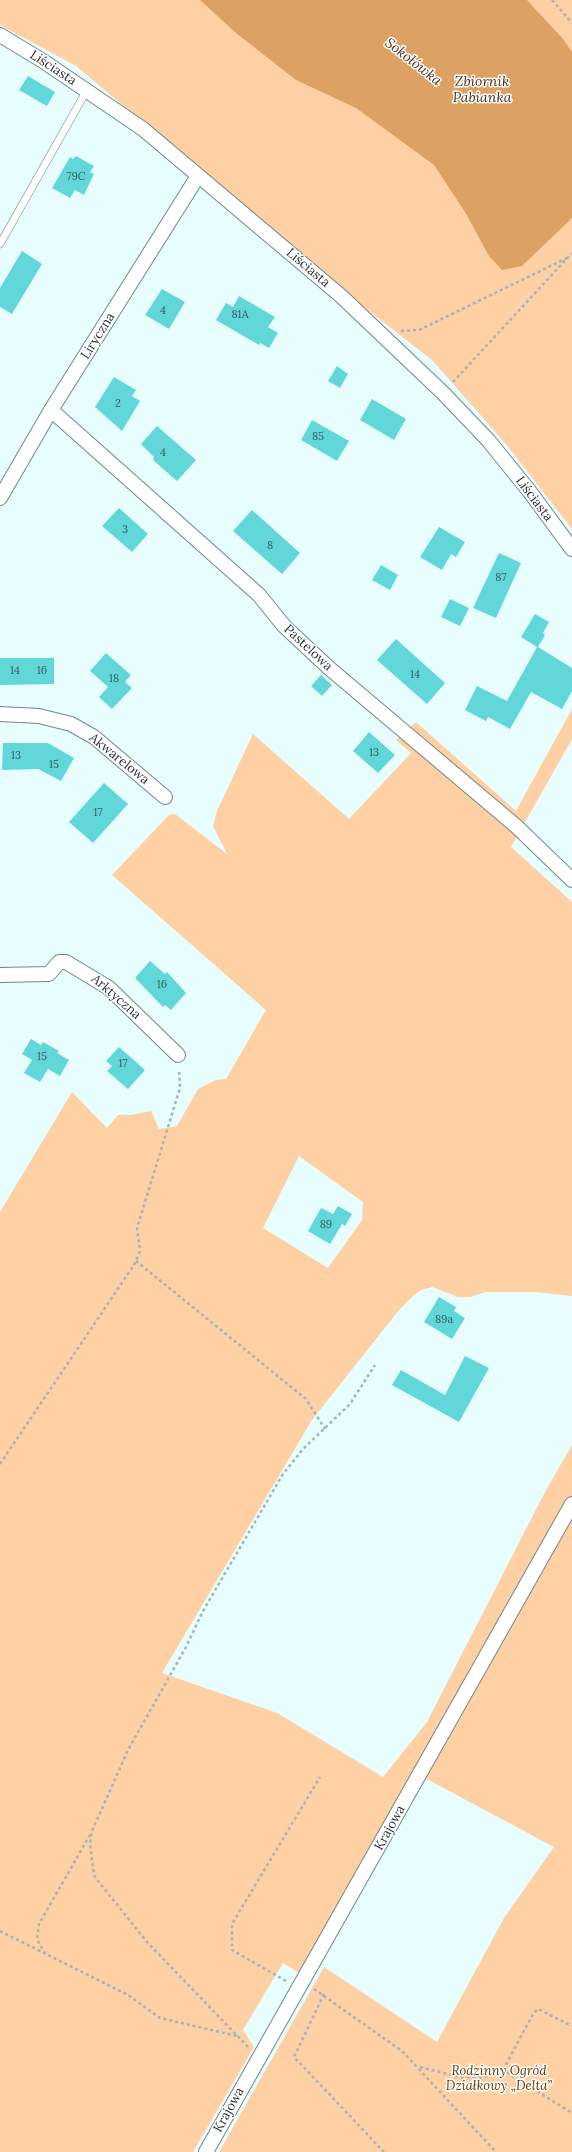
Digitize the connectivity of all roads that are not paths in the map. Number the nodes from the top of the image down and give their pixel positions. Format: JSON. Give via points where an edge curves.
{"nodes":[{"id":1,"x":0,"y":35,"type":"edge"},
{"id":2,"x":87,"y":90,"type":"junction"},
{"id":3,"x":198,"y":176,"type":"junction"},
{"id":4,"x":0,"y":244,"type":"edge"},
{"id":5,"x":51,"y":410,"type":"junction"},
{"id":6,"x":0,"y":498,"type":"edge"},
{"id":7,"x":572,"y":549,"type":"edge"},
{"id":8,"x":0,"y":714,"type":"edge"},
{"id":9,"x":165,"y":797,"type":"dead end"},
{"id":10,"x":572,"y":880,"type":"edge"},
{"id":11,"x":0,"y":975,"type":"edge"},
{"id":12,"x":178,"y":1055,"type":"road end"},
{"id":13,"x":572,"y":1504,"type":"edge"},
{"id":14,"x":206,"y":2152,"type":"edge"}],
"edges":[{"from":1,"to":2,"type":"street","name":"Liściasta"},
{"from":2,"to":3,"type":"street","name":"Liściasta","via":[[143,129]]},
{"from":2,"to":4,"type":"lane"},
{"from":3,"to":5,"type":"street","name":"Liryczna"},
{"from":3,"to":7,"type":"street","name":"Liściasta","via":[[342,296],[443,393],[492,446]]},
{"from":5,"to":6,"type":"street","name":"Liryczna"},
{"from":5,"to":10,"type":"street","name":"Pastelowa","via":[[258,595],[284,626],[329,668],[516,826]]},
{"from":8,"to":9,"type":"street","name":"Akwarelowa","via":[[39,716],[71,724],[94,737]]},
{"from":11,"to":12,"type":"street","name":"Arktyczna","via":[[49,974],[59,962],[66,962],[109,988]]},
{"from":13,"to":14,"type":"street","name":"Krajowa"}]}
